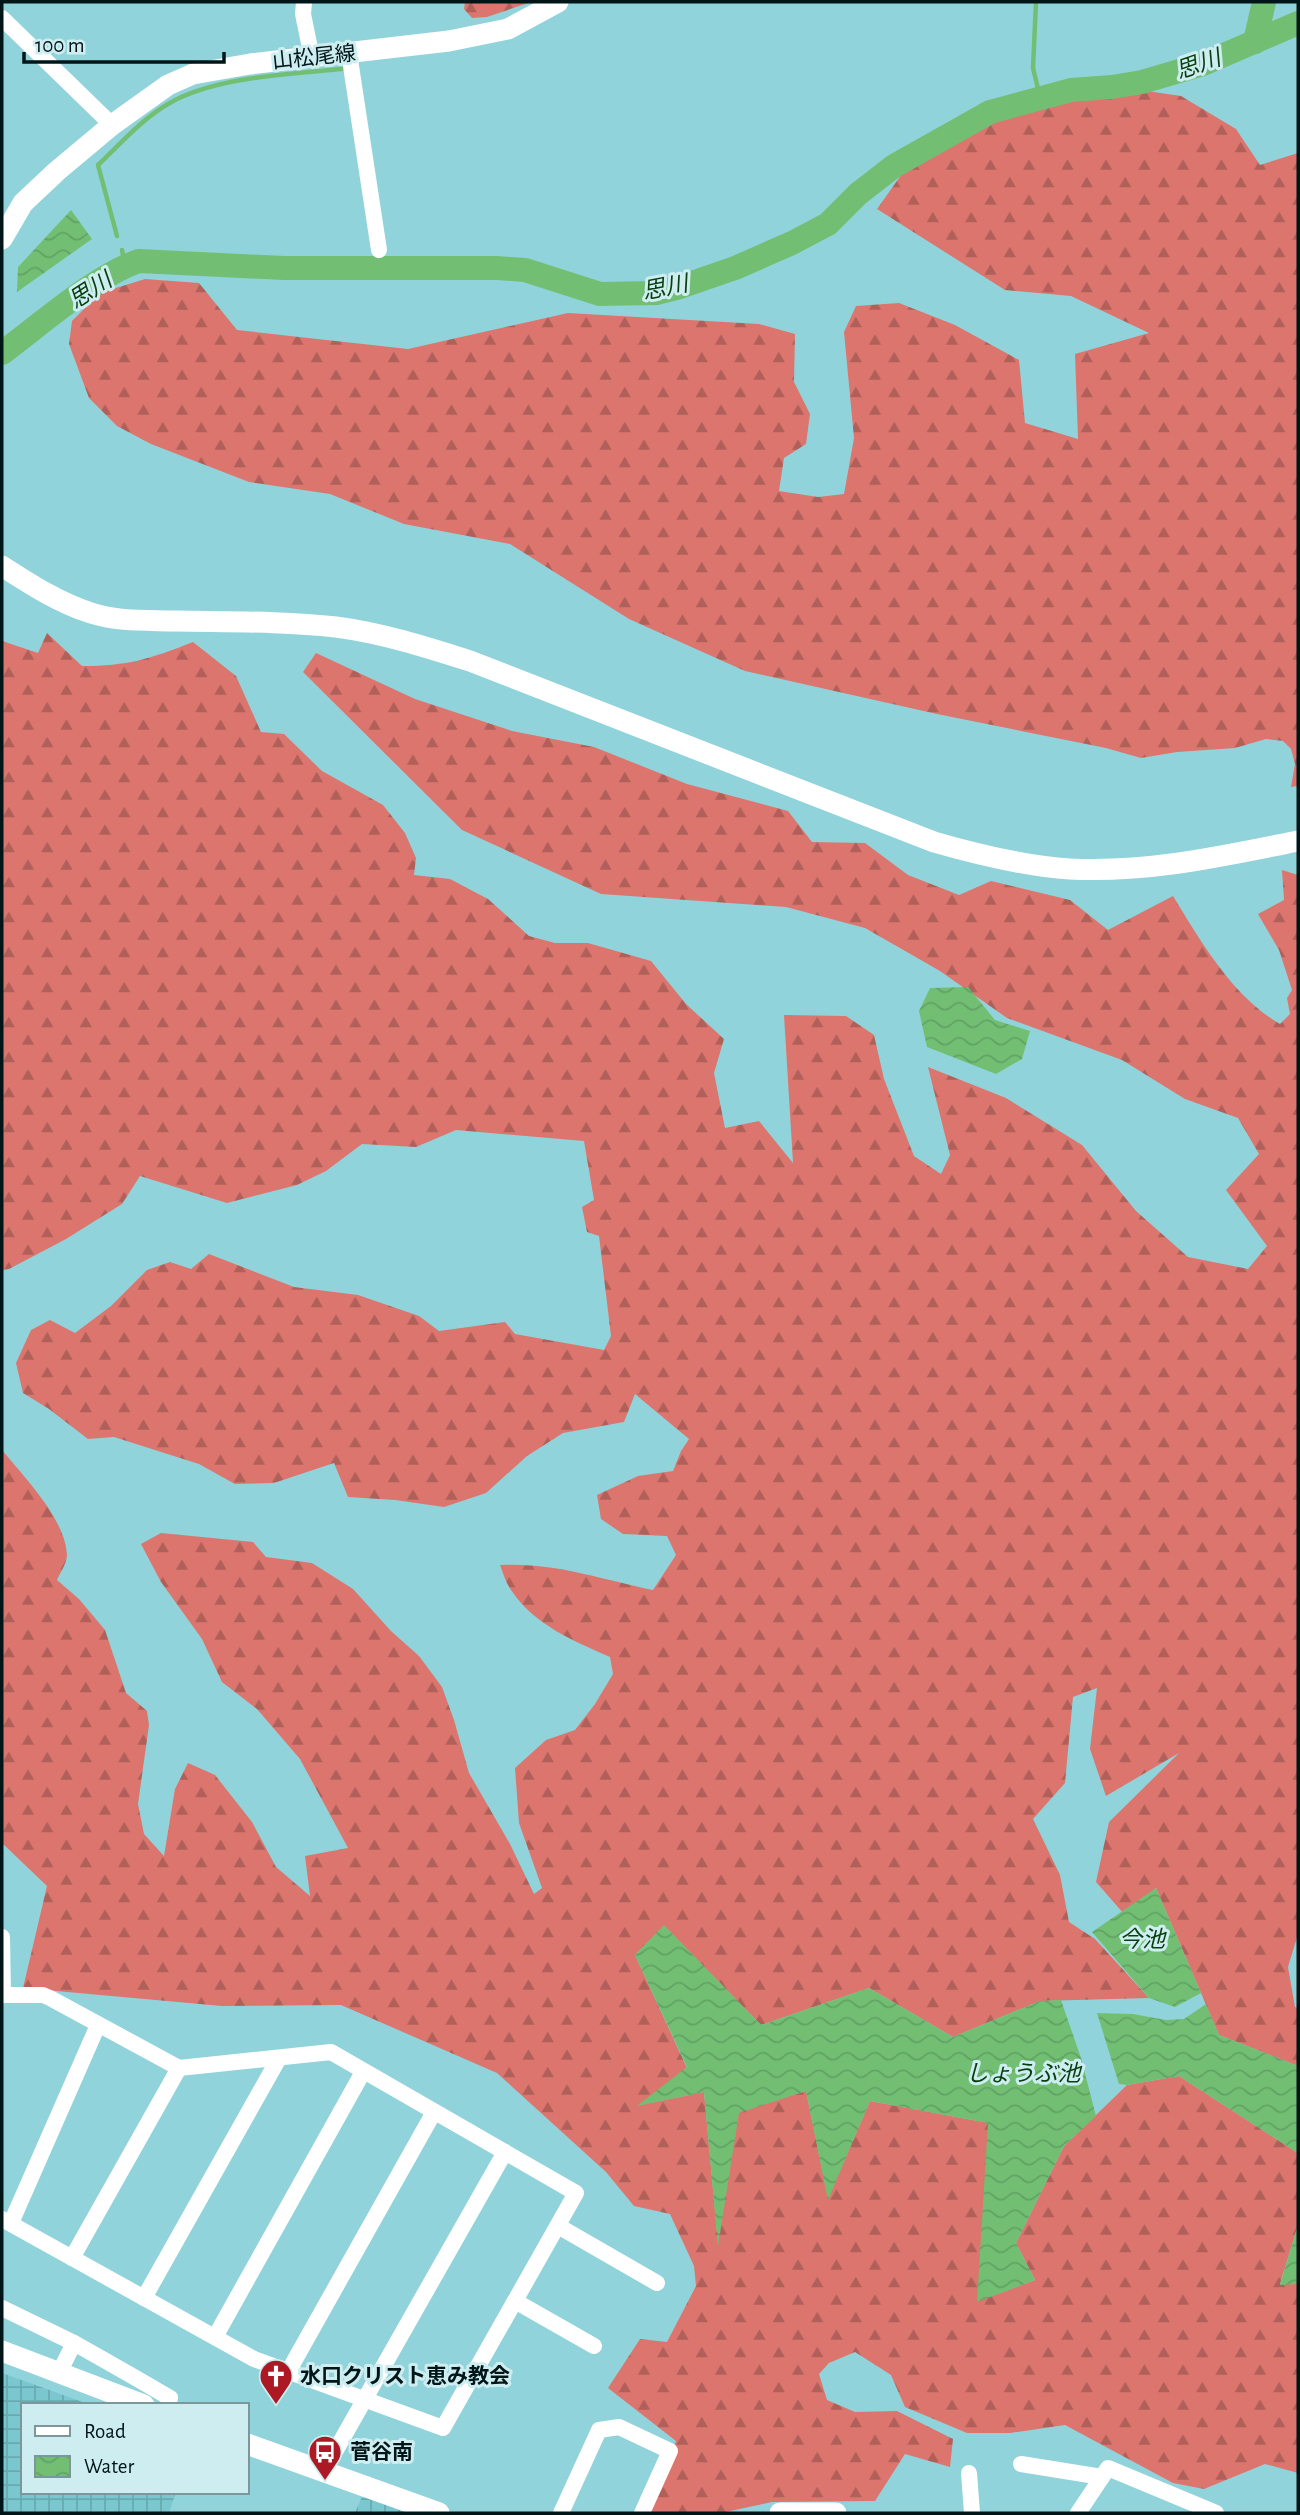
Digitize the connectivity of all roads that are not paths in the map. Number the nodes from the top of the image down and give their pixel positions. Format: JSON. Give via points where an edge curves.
{"nodes":[{"id":1,"x":304,"y":2,"type":"edge"},
{"id":2,"x":558,"y":2,"type":"edge"},
{"id":3,"x":2,"y":18,"type":"edge"},
{"id":4,"x":349,"y":53,"type":"junction"},
{"id":5,"x":312,"y":58,"type":"junction"},
{"id":6,"x":112,"y":125,"type":"junction"},
{"id":7,"x":2,"y":239,"type":"edge"},
{"id":8,"x":379,"y":250,"type":"dead end"},
{"id":9,"x":2,"y":566,"type":"edge"},
{"id":10,"x":1298,"y":841,"type":"edge"},
{"id":11,"x":2,"y":1937,"type":"edge"},
{"id":12,"x":2,"y":1995,"type":"edge"},
{"id":13,"x":98,"y":2025,"type":"junction"},
{"id":14,"x":279,"y":2058,"type":"junction"},
{"id":15,"x":179,"y":2068,"type":"junction"},
{"id":16,"x":363,"y":2072,"type":"junction"},
{"id":17,"x":434,"y":2112,"type":"junction"},
{"id":18,"x":505,"y":2152,"type":"junction"},
{"id":19,"x":6,"y":2221,"type":"edge"},
{"id":20,"x":558,"y":2226,"type":"junction"},
{"id":21,"x":72,"y":2258,"type":"junction"},
{"id":22,"x":657,"y":2283,"type":"dead end"},
{"id":23,"x":144,"y":2298,"type":"junction"},
{"id":24,"x":515,"y":2301,"type":"junction"},
{"id":25,"x":2,"y":2308,"type":"edge"},
{"id":26,"x":215,"y":2337,"type":"junction"},
{"id":27,"x":74,"y":2343,"type":"junction"},
{"id":28,"x":594,"y":2347,"type":"dead end"},
{"id":29,"x":2,"y":2351,"type":"edge"},
{"id":30,"x":288,"y":2372,"type":"junction"},
{"id":31,"x":59,"y":2373,"type":"junction"},
{"id":32,"x":364,"y":2401,"type":"junction"},
{"id":33,"x":139,"y":2403,"type":"edge"},
{"id":34,"x":169,"y":2403,"type":"edge"},
{"id":35,"x":248,"y":2444,"type":"edge"},
{"id":36,"x":1021,"y":2464,"type":"dead end"},
{"id":37,"x":324,"y":2471,"type":"junction"},
{"id":38,"x":969,"y":2473,"type":"dead end"},
{"id":39,"x":1102,"y":2477,"type":"junction"},
{"id":40,"x":1180,"y":2506,"type":"edge"},
{"id":41,"x":439,"y":2513,"type":"edge"},
{"id":42,"x":561,"y":2513,"type":"edge"},
{"id":43,"x":642,"y":2513,"type":"edge"},
{"id":44,"x":780,"y":2513,"type":"edge"},
{"id":45,"x":836,"y":2513,"type":"edge"},
{"id":46,"x":972,"y":2513,"type":"edge"},
{"id":47,"x":1078,"y":2513,"type":"edge"},
{"id":48,"x":1216,"y":2513,"type":"edge"}],
"edges":[{"from":1,"to":5,"type":"street"},
{"from":2,"to":4,"type":"street","name":"山松尾線","via":[[509,29]]},
{"from":3,"to":6,"type":"street"},
{"from":4,"to":5,"type":"street","name":"山松尾線"},
{"from":4,"to":8,"type":"street"},
{"from":5,"to":6,"type":"street","name":"山松尾線","via":[[193,74],[168,85]]},
{"from":6,"to":7,"type":"street","name":"山松尾線","via":[[23,203]]},
{"from":9,"to":10,"type":"street","via":[[68,604],[105,616],[337,628],[431,649],[971,853],[1070,869],[1139,868]]},
{"from":11,"to":12,"type":"street"},
{"from":12,"to":13,"type":"street","via":[[43,1995]]},
{"from":13,"to":15,"type":"street"},
{"from":13,"to":19,"type":"street"},
{"from":14,"to":15,"type":"street"},
{"from":14,"to":16,"type":"street","via":[[331,2052]]},
{"from":14,"to":23,"type":"street"},
{"from":15,"to":21,"type":"street"},
{"from":16,"to":17,"type":"street"},
{"from":16,"to":26,"type":"street"},
{"from":17,"to":18,"type":"street"},
{"from":17,"to":30,"type":"street"},
{"from":18,"to":20,"type":"street","via":[[576,2193]]},
{"from":18,"to":32,"type":"street"},
{"from":19,"to":21,"type":"street"},
{"from":20,"to":22,"type":"street"},
{"from":20,"to":24,"type":"street"},
{"from":21,"to":23,"type":"street"},
{"from":23,"to":26,"type":"street"},
{"from":24,"to":28,"type":"street"},
{"from":24,"to":32,"type":"street","via":[[443,2428]]},
{"from":25,"to":27,"type":"street"},
{"from":26,"to":30,"type":"street"},
{"from":27,"to":31,"type":"street"},
{"from":27,"to":34,"type":"street","via":[[155,2388],[170,2398]]},
{"from":29,"to":31,"type":"street"},
{"from":30,"to":32,"type":"street"},
{"from":31,"to":33,"type":"street"},
{"from":32,"to":37,"type":"street"},
{"from":35,"to":37,"type":"street"},
{"from":36,"to":39,"type":"street"},
{"from":37,"to":41,"type":"street"},
{"from":38,"to":46,"type":"street"},
{"from":39,"to":40,"type":"street","via":[[1108,2468]]},
{"from":39,"to":47,"type":"street"},
{"from":40,"to":48,"type":"street"},
{"from":42,"to":43,"type":"street","via":[[599,2430],[619,2427],[670,2451]]},
{"from":44,"to":45,"type":"street"}]}
